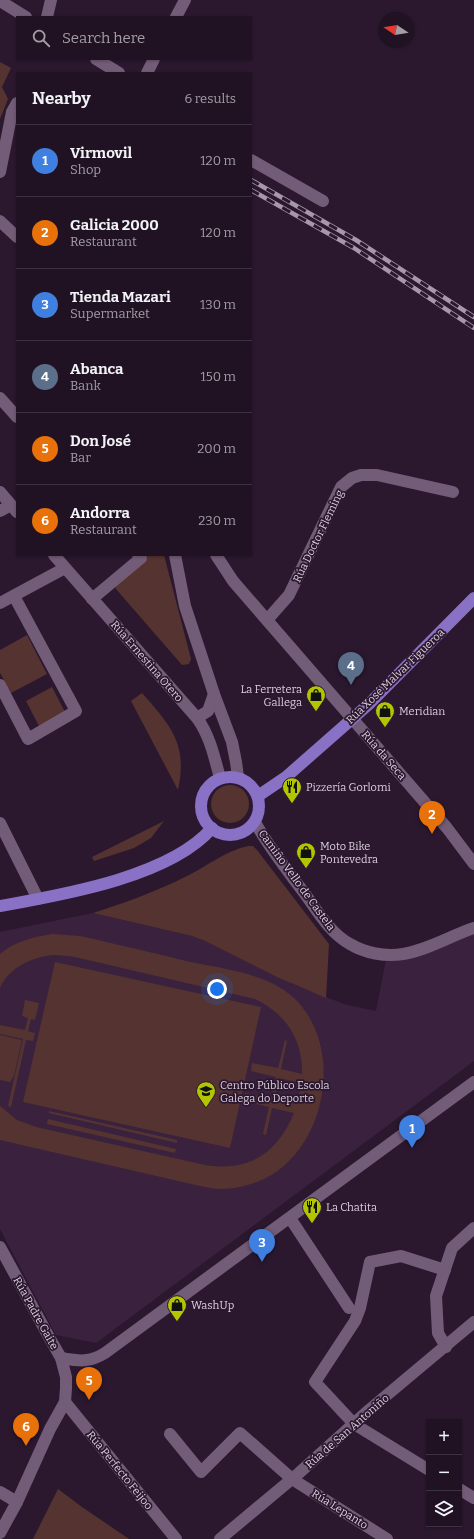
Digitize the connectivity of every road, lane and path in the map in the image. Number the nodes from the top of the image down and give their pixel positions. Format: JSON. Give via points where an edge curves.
{"nodes":[{"id":1,"x":51,"y":0,"type":"edge"},
{"id":2,"x":185,"y":0,"type":"edge"},
{"id":3,"x":0,"y":1,"type":"edge"},
{"id":4,"x":24,"y":16,"type":"edge"},
{"id":5,"x":47,"y":16,"type":"edge"},
{"id":6,"x":177,"y":16,"type":"edge"},
{"id":7,"x":98,"y":60,"type":"edge"},
{"id":8,"x":154,"y":60,"type":"edge"},
{"id":9,"x":118,"y":72,"type":"edge"},
{"id":10,"x":148,"y":72,"type":"edge"},
{"id":11,"x":16,"y":105,"type":"edge"},
{"id":12,"x":252,"y":161,"type":"edge"},
{"id":13,"x":0,"y":172,"type":"edge"},
{"id":14,"x":323,"y":201,"type":"dead end"},
{"id":15,"x":0,"y":221,"type":"edge"},
{"id":16,"x":16,"y":235,"type":"edge"},
{"id":17,"x":0,"y":398,"type":"edge"},
{"id":18,"x":16,"y":416,"type":"edge"},
{"id":19,"x":0,"y":492,"type":"edge"},
{"id":20,"x":454,"y":492,"type":"dead end"},
{"id":21,"x":9,"y":509,"type":"edge"},
{"id":22,"x":55,"y":556,"type":"edge"},
{"id":23,"x":139,"y":556,"type":"edge"},
{"id":24,"x":175,"y":556,"type":"edge"},
{"id":25,"x":217,"y":556,"type":"edge"},
{"id":26,"x":65,"y":568,"type":"junction"},
{"id":27,"x":14,"y":596,"type":"junction"},
{"id":28,"x":92,"y":598,"type":"junction"},
{"id":29,"x":474,"y":598,"type":"edge"},
{"id":30,"x":0,"y":603,"type":"edge"},
{"id":31,"x":267,"y":620,"type":"junction"},
{"id":32,"x":0,"y":685,"type":"edge"},
{"id":33,"x":214,"y":694,"type":"junction"},
{"id":34,"x":197,"y":718,"type":"junction"},
{"id":35,"x":352,"y":719,"type":"junction"},
{"id":36,"x":238,"y":777,"type":"junction"},
{"id":37,"x":220,"y":778,"type":"junction"},
{"id":38,"x":258,"y":796,"type":"junction"},
{"id":39,"x":255,"y":822,"type":"junction"},
{"id":40,"x":0,"y":823,"type":"edge"},
{"id":41,"x":212,"y":828,"type":"junction"},
{"id":42,"x":474,"y":864,"type":"edge"},
{"id":43,"x":38,"y":899,"type":"junction"},
{"id":44,"x":0,"y":906,"type":"edge"},
{"id":45,"x":474,"y":928,"type":"edge"},
{"id":46,"x":474,"y":1082,"type":"edge"},
{"id":47,"x":290,"y":1218,"type":"junction"},
{"id":48,"x":474,"y":1228,"type":"edge"},
{"id":49,"x":0,"y":1247,"type":"edge"},
{"id":50,"x":444,"y":1270,"type":"junction"},
{"id":51,"x":349,"y":1308,"type":"dead end"},
{"id":52,"x":474,"y":1322,"type":"edge"},
{"id":53,"x":446,"y":1347,"type":"junction"},
{"id":54,"x":61,"y":1358,"type":"junction"},
{"id":55,"x":64,"y":1402,"type":"junction"},
{"id":56,"x":354,"y":1424,"type":"junction"},
{"id":57,"x":170,"y":1434,"type":"dead end"},
{"id":58,"x":426,"y":1468,"type":"edge"},
{"id":59,"x":292,"y":1479,"type":"junction"},
{"id":60,"x":462,"y":1491,"type":"edge"},
{"id":61,"x":0,"y":1492,"type":"edge"},
{"id":62,"x":474,"y":1498,"type":"edge"},
{"id":63,"x":18,"y":1502,"type":"junction"},
{"id":64,"x":0,"y":1534,"type":"edge"},
{"id":65,"x":176,"y":1539,"type":"edge"},
{"id":66,"x":220,"y":1539,"type":"edge"},
{"id":67,"x":387,"y":1539,"type":"edge"}],
"edges":[{"from":1,"to":5,"type":"street"},
{"from":2,"to":6,"type":"street"},
{"from":3,"to":4,"type":"street"},
{"from":7,"to":9,"type":"street"},
{"from":8,"to":10,"type":"street"},
{"from":11,"to":13,"type":"street","via":[[12,112]]},
{"from":12,"to":14,"type":"street"},
{"from":15,"to":16,"type":"street"},
{"from":17,"to":18,"type":"street"},
{"from":19,"to":21,"type":"street"},
{"from":20,"to":31,"type":"street","name":"Rúa Doctor Fleming","via":[[377,476],[362,475],[352,478],[341,487],[289,594]]},
{"from":22,"to":26,"type":"street","name":"Rúa Ernestina Otero"},
{"from":23,"to":28,"type":"street","via":[[141,558]]},
{"from":24,"to":33,"type":"street","via":[[185,606]]},
{"from":25,"to":31,"type":"street","name":"Rúa da Seca","via":[[233,581]]},
{"from":26,"to":27,"type":"street"},
{"from":26,"to":28,"type":"street","name":"Rúa Ernestina Otero"},
{"from":27,"to":30,"type":"street"},
{"from":27,"to":32,"type":"street","via":[[76,711],[28,739]]},
{"from":28,"to":34,"type":"street","name":"Rúa Ernestina Otero"},
{"from":29,"to":35,"type":"main road","name":"Rúa Xosé Malvar Figueroa"},
{"from":31,"to":35,"type":"street","name":"Rúa da Seca"},
{"from":33,"to":34,"type":"street","via":[[208,711]]},
{"from":33,"to":36,"type":"street","via":[[232,742]]},
{"from":34,"to":37,"type":"street","name":"Rúa Ernestina Otero","via":[[206,730]]},
{"from":35,"to":38,"type":"main road","name":"Rúa Xosé Malvar Figueroa","via":[[286,777]]},
{"from":35,"to":42,"type":"street","name":"Rúa da Seca","via":[[447,828]]},
{"from":36,"to":37,"type":"main road"},
{"from":36,"to":38,"type":"main road","via":[[252,786]]},
{"from":37,"to":41,"type":"main road","via":[[206,789],[201,805],[202,814]]},
{"from":38,"to":39,"type":"main road","via":[[260,806]]},
{"from":39,"to":41,"type":"main road","via":[[250,828],[235,835],[219,833]]},
{"from":39,"to":45,"type":"street","name":"Camiño Vello de Castela","via":[[275,854],[328,926],[339,937],[358,948],[382,954],[403,954]]},
{"from":40,"to":43,"type":"street"},
{"from":41,"to":43,"type":"main road","via":[[193,845],[155,866],[92,887]]},
{"from":43,"to":44,"type":"main road"},
{"from":46,"to":47,"type":"street"},
{"from":47,"to":51,"type":"street"},
{"from":47,"to":54,"type":"street","via":[[105,1353],[83,1361]]},
{"from":48,"to":50,"type":"street","via":[[452,1248]]},
{"from":49,"to":54,"type":"street","name":"Rúa Padre Gaite"},
{"from":50,"to":53,"type":"street","via":[[436,1296],[438,1333]]},
{"from":50,"to":56,"type":"street","via":[[401,1256],[370,1262],[355,1321],[315,1382]]},
{"from":52,"to":53,"type":"street","name":"Rúa de San Antoniño"},
{"from":53,"to":56,"type":"street","name":"Rúa de San Antoniño"},
{"from":54,"to":55,"type":"street","name":"Rúa Padre Gaite","via":[[66,1377]]},
{"from":55,"to":63,"type":"street"},
{"from":55,"to":65,"type":"street","name":"Rúa Perfecto Feijoo"},
{"from":56,"to":58,"type":"street"},
{"from":56,"to":59,"type":"street","name":"Rúa de San Antoniño"},
{"from":57,"to":59,"type":"street","name":"Rúa Lepanto","via":[[201,1472],[240,1433]]},
{"from":59,"to":66,"type":"street","name":"Rúa de San Antoniño"},
{"from":59,"to":67,"type":"street","name":"Rúa Lepanto"},
{"from":60,"to":62,"type":"street"},
{"from":61,"to":63,"type":"street"},
{"from":63,"to":64,"type":"street"}]}
